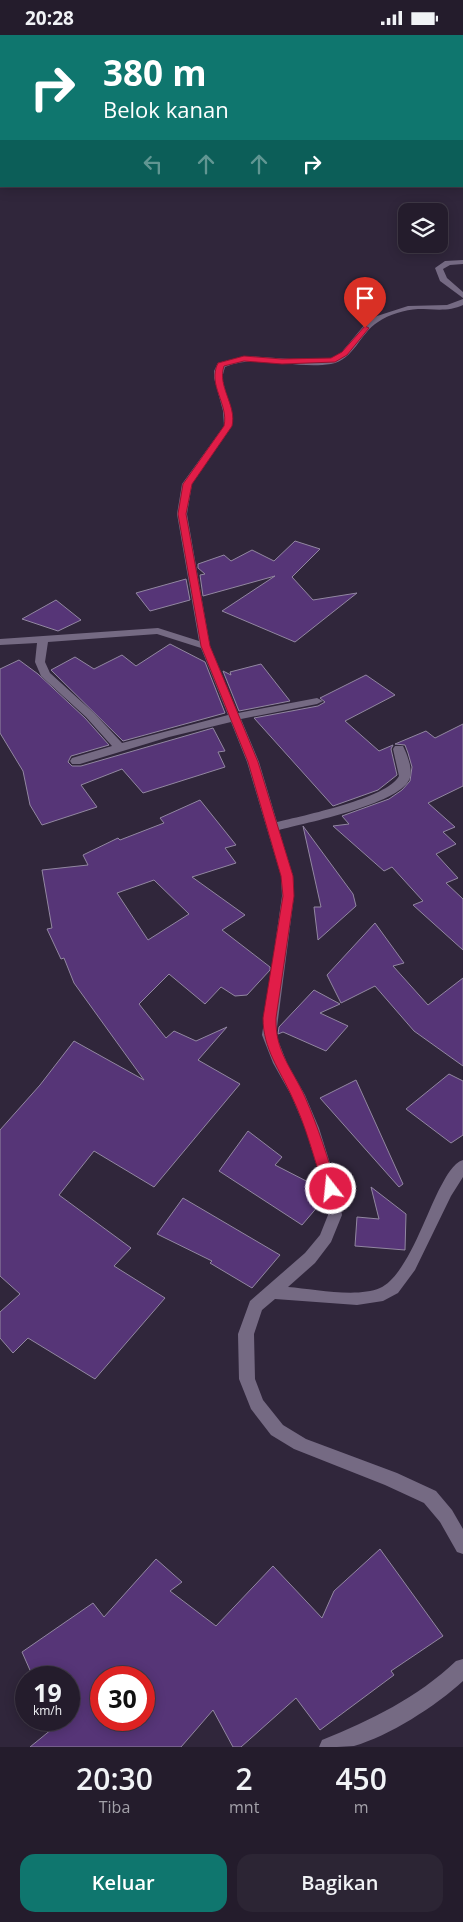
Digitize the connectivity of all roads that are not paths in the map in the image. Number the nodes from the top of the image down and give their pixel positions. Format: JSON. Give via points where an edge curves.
{"nodes":[{"id":1,"x":463,"y":262,"type":"edge"},
{"id":2,"x":463,"y":296,"type":"edge"},
{"id":3,"x":463,"y":301,"type":"edge"},
{"id":4,"x":43,"y":640,"type":"junction"},
{"id":5,"x":0,"y":642,"type":"edge"},
{"id":6,"x":206,"y":646,"type":"junction"},
{"id":7,"x":317,"y":701,"type":"dead end"},
{"id":8,"x":234,"y":716,"type":"junction"},
{"id":9,"x":119,"y":747,"type":"junction"},
{"id":10,"x":399,"y":749,"type":"dead end"},
{"id":11,"x":76,"y":761,"type":"dead end"},
{"id":12,"x":273,"y":827,"type":"junction"},
{"id":13,"x":463,"y":1166,"type":"edge"},
{"id":14,"x":272,"y":1292,"type":"junction"},
{"id":15,"x":463,"y":1546,"type":"edge"},
{"id":16,"x":463,"y":1668,"type":"edge"},
{"id":17,"x":329,"y":1747,"type":"edge"}],
"edges":[{"from":1,"to":2,"type":"street","via":[[448,263],[439,268],[443,279]]},
{"from":3,"to":6,"type":"street","via":[[450,307],[418,307],[390,313],[370,324],[345,354],[332,361],[244,359],[225,362],[218,367],[217,376],[230,418],[228,426],[187,484],[182,514]]},
{"from":4,"to":5,"type":"street"},
{"from":4,"to":6,"type":"street","via":[[158,631]]},
{"from":4,"to":9,"type":"street","via":[[40,662],[46,674]]},
{"from":6,"to":8,"type":"street"},
{"from":7,"to":8,"type":"street"},
{"from":8,"to":9,"type":"street"},
{"from":8,"to":12,"type":"street","via":[[253,762]]},
{"from":9,"to":11,"type":"street"},
{"from":10,"to":12,"type":"street","via":[[405,772],[399,785],[371,799],[315,818]]},
{"from":12,"to":14,"type":"street","via":[[287,876],[288,896],[269,1035],[312,1128],[331,1189],[334,1215],[326,1238],[310,1258]]},
{"from":13,"to":14,"type":"street","via":[[445,1193],[417,1255],[386,1294],[351,1298]]},
{"from":14,"to":15,"type":"street","via":[[256,1307],[246,1334],[247,1379],[257,1404],[277,1430],[300,1444],[430,1497]]},
{"from":16,"to":17,"type":"street","via":[[448,1684],[417,1703],[356,1737]]}]}
